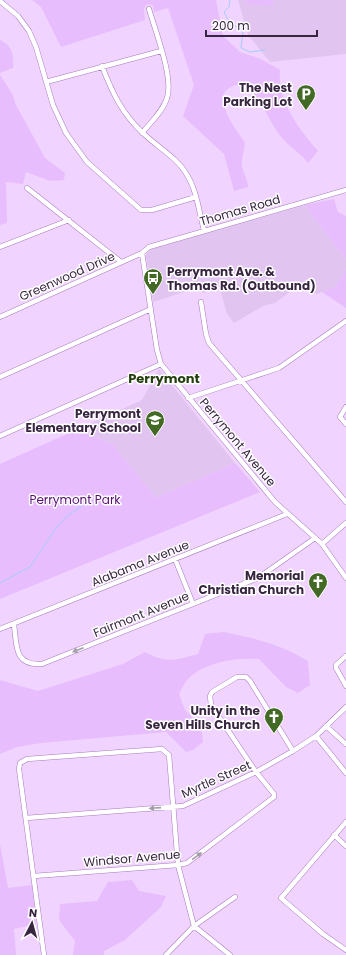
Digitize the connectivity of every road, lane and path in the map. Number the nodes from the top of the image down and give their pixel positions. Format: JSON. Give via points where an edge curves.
{"nodes":[{"id":1,"x":0,"y":1,"type":"edge"},
{"id":2,"x":149,"y":9,"type":"dead end"},
{"id":3,"x":161,"y":51,"type":"junction"},
{"id":4,"x":102,"y":66,"type":"junction"},
{"id":5,"x":46,"y":82,"type":"junction"},
{"id":6,"x":142,"y":133,"type":"junction"},
{"id":7,"x":28,"y":188,"type":"dead end"},
{"id":8,"x":346,"y":190,"type":"edge"},
{"id":9,"x":196,"y":197,"type":"junction"},
{"id":10,"x":69,"y":220,"type":"junction"},
{"id":11,"x":204,"y":230,"type":"junction"},
{"id":12,"x":0,"y":247,"type":"edge"},
{"id":13,"x":142,"y":253,"type":"junction"},
{"id":14,"x":121,"y":262,"type":"junction"},
{"id":15,"x":201,"y":302,"type":"dead end"},
{"id":16,"x":151,"y":309,"type":"junction"},
{"id":17,"x":0,"y":317,"type":"edge"},
{"id":18,"x":346,"y":321,"type":"edge"},
{"id":19,"x":161,"y":364,"type":"junction"},
{"id":20,"x":0,"y":377,"type":"edge"},
{"id":21,"x":242,"y":381,"type":"junction"},
{"id":22,"x":188,"y":398,"type":"junction"},
{"id":23,"x":346,"y":408,"type":"edge"},
{"id":24,"x":346,"y":424,"type":"edge"},
{"id":25,"x":0,"y":436,"type":"edge"},
{"id":26,"x":346,"y":502,"type":"edge"},
{"id":27,"x":287,"y":514,"type":"junction"},
{"id":28,"x":346,"y":523,"type":"edge"},
{"id":29,"x":315,"y":538,"type":"junction"},
{"id":30,"x":322,"y":544,"type":"junction"},
{"id":31,"x":175,"y":559,"type":"junction"},
{"id":32,"x":346,"y":578,"type":"edge"},
{"id":33,"x":193,"y":604,"type":"junction"},
{"id":34,"x":14,"y":625,"type":"junction"},
{"id":35,"x":0,"y":630,"type":"edge"},
{"id":36,"x":346,"y":656,"type":"edge"},
{"id":37,"x":346,"y":686,"type":"edge"},
{"id":38,"x":346,"y":707,"type":"edge"},
{"id":39,"x":326,"y":726,"type":"junction"},
{"id":40,"x":316,"y":736,"type":"junction"},
{"id":41,"x":346,"y":744,"type":"edge"},
{"id":42,"x":293,"y":751,"type":"junction"},
{"id":43,"x":256,"y":772,"type":"junction"},
{"id":44,"x":346,"y":773,"type":"edge"},
{"id":45,"x":173,"y":807,"type":"junction"},
{"id":46,"x":26,"y":818,"type":"junction"},
{"id":47,"x":346,"y":822,"type":"edge"},
{"id":48,"x":334,"y":835,"type":"junction"},
{"id":49,"x":346,"y":846,"type":"edge"},
{"id":50,"x":178,"y":865,"type":"junction"},
{"id":51,"x":34,"y":876,"type":"junction"},
{"id":52,"x":235,"y":897,"type":"dead end"},
{"id":53,"x":194,"y":926,"type":"junction"},
{"id":54,"x":346,"y":950,"type":"edge"},
{"id":55,"x":44,"y":955,"type":"edge"},
{"id":56,"x":166,"y":955,"type":"edge"},
{"id":57,"x":230,"y":955,"type":"edge"}],
"edges":[{"from":1,"to":5,"type":"street","via":[[18,16],[29,31]]},
{"from":2,"to":3,"type":"street"},
{"from":3,"to":4,"type":"street"},
{"from":3,"to":6,"type":"street","via":[[170,84],[167,98]]},
{"from":4,"to":5,"type":"street"},
{"from":4,"to":6,"type":"street","via":[[112,93],[122,110]]},
{"from":5,"to":9,"type":"street","via":[[62,126],[78,150],[105,179],[141,210],[152,210]]},
{"from":6,"to":9,"type":"street","via":[[182,168]]},
{"from":7,"to":10,"type":"street"},
{"from":8,"to":11,"type":"street","name":"Thomas Road"},
{"from":9,"to":11,"type":"street"},
{"from":10,"to":12,"type":"street"},
{"from":10,"to":14,"type":"street"},
{"from":11,"to":13,"type":"street","name":"Thomas Road","via":[[149,247]]},
{"from":13,"to":14,"type":"street","name":"Greenwood Drive"},
{"from":13,"to":16,"type":"street","name":"Perrymont Avenue"},
{"from":14,"to":17,"type":"street","name":"Greenwood Drive"},
{"from":15,"to":21,"type":"street","via":[[207,339]]},
{"from":16,"to":19,"type":"street","name":"Perrymont Avenue"},
{"from":16,"to":20,"type":"street"},
{"from":18,"to":21,"type":"street","via":[[279,368]]},
{"from":19,"to":22,"type":"street","name":"Perrymont Avenue"},
{"from":19,"to":25,"type":"street"},
{"from":21,"to":22,"type":"street"},
{"from":21,"to":26,"type":"street"},
{"from":22,"to":27,"type":"street","name":"Perrymont Avenue"},
{"from":23,"to":24,"type":"street","via":[[340,417]]},
{"from":27,"to":29,"type":"street","name":"Perrymont Avenue"},
{"from":27,"to":31,"type":"street","name":"Alabama Avenue"},
{"from":28,"to":30,"type":"street"},
{"from":29,"to":30,"type":"street","name":"Perrymont Avenue"},
{"from":29,"to":33,"type":"street","name":"Fairmont Avenue","via":[[258,578]]},
{"from":30,"to":32,"type":"street","name":"Perrymont Avenue"},
{"from":31,"to":33,"type":"street"},
{"from":31,"to":34,"type":"street","name":"Alabama Avenue"},
{"from":33,"to":34,"type":"street","name":"Fairmont Avenue","one_way":true,"via":[[42,664],[31,663],[20,655],[15,646]]},
{"from":34,"to":35,"type":"street","name":"Alabama Avenue"},
{"from":36,"to":37,"type":"street","via":[[336,665]]},
{"from":38,"to":39,"type":"street","name":"Myrtle Street"},
{"from":39,"to":40,"type":"street","name":"Myrtle Street"},
{"from":39,"to":41,"type":"street"},
{"from":40,"to":42,"type":"street","name":"Myrtle Street"},
{"from":40,"to":44,"type":"street"},
{"from":42,"to":43,"type":"street","name":"Myrtle Street"},
{"from":42,"to":43,"type":"street","via":[[250,681],[246,677],[237,677],[212,692],[210,701]]},
{"from":43,"to":45,"type":"street","name":"Myrtle Street","via":[[184,806]]},
{"from":50,"to":43,"type":"street","name":"Windsor Avenue","one_way":true,"via":[[193,860],[274,797]]},
{"from":45,"to":46,"type":"street","name":"Myrtle Street","one_way":true},
{"from":45,"to":46,"type":"street","via":[[167,751],[27,759],[21,762],[19,769]]},
{"from":45,"to":50,"type":"street"},
{"from":46,"to":51,"type":"street"},
{"from":47,"to":48,"type":"street"},
{"from":48,"to":49,"type":"street"},
{"from":48,"to":54,"type":"street","via":[[281,898]]},
{"from":50,"to":51,"type":"street","name":"Windsor Avenue"},
{"from":50,"to":53,"type":"street"},
{"from":51,"to":55,"type":"street"},
{"from":52,"to":53,"type":"street"},
{"from":53,"to":56,"type":"street"},
{"from":53,"to":57,"type":"street"}]}
